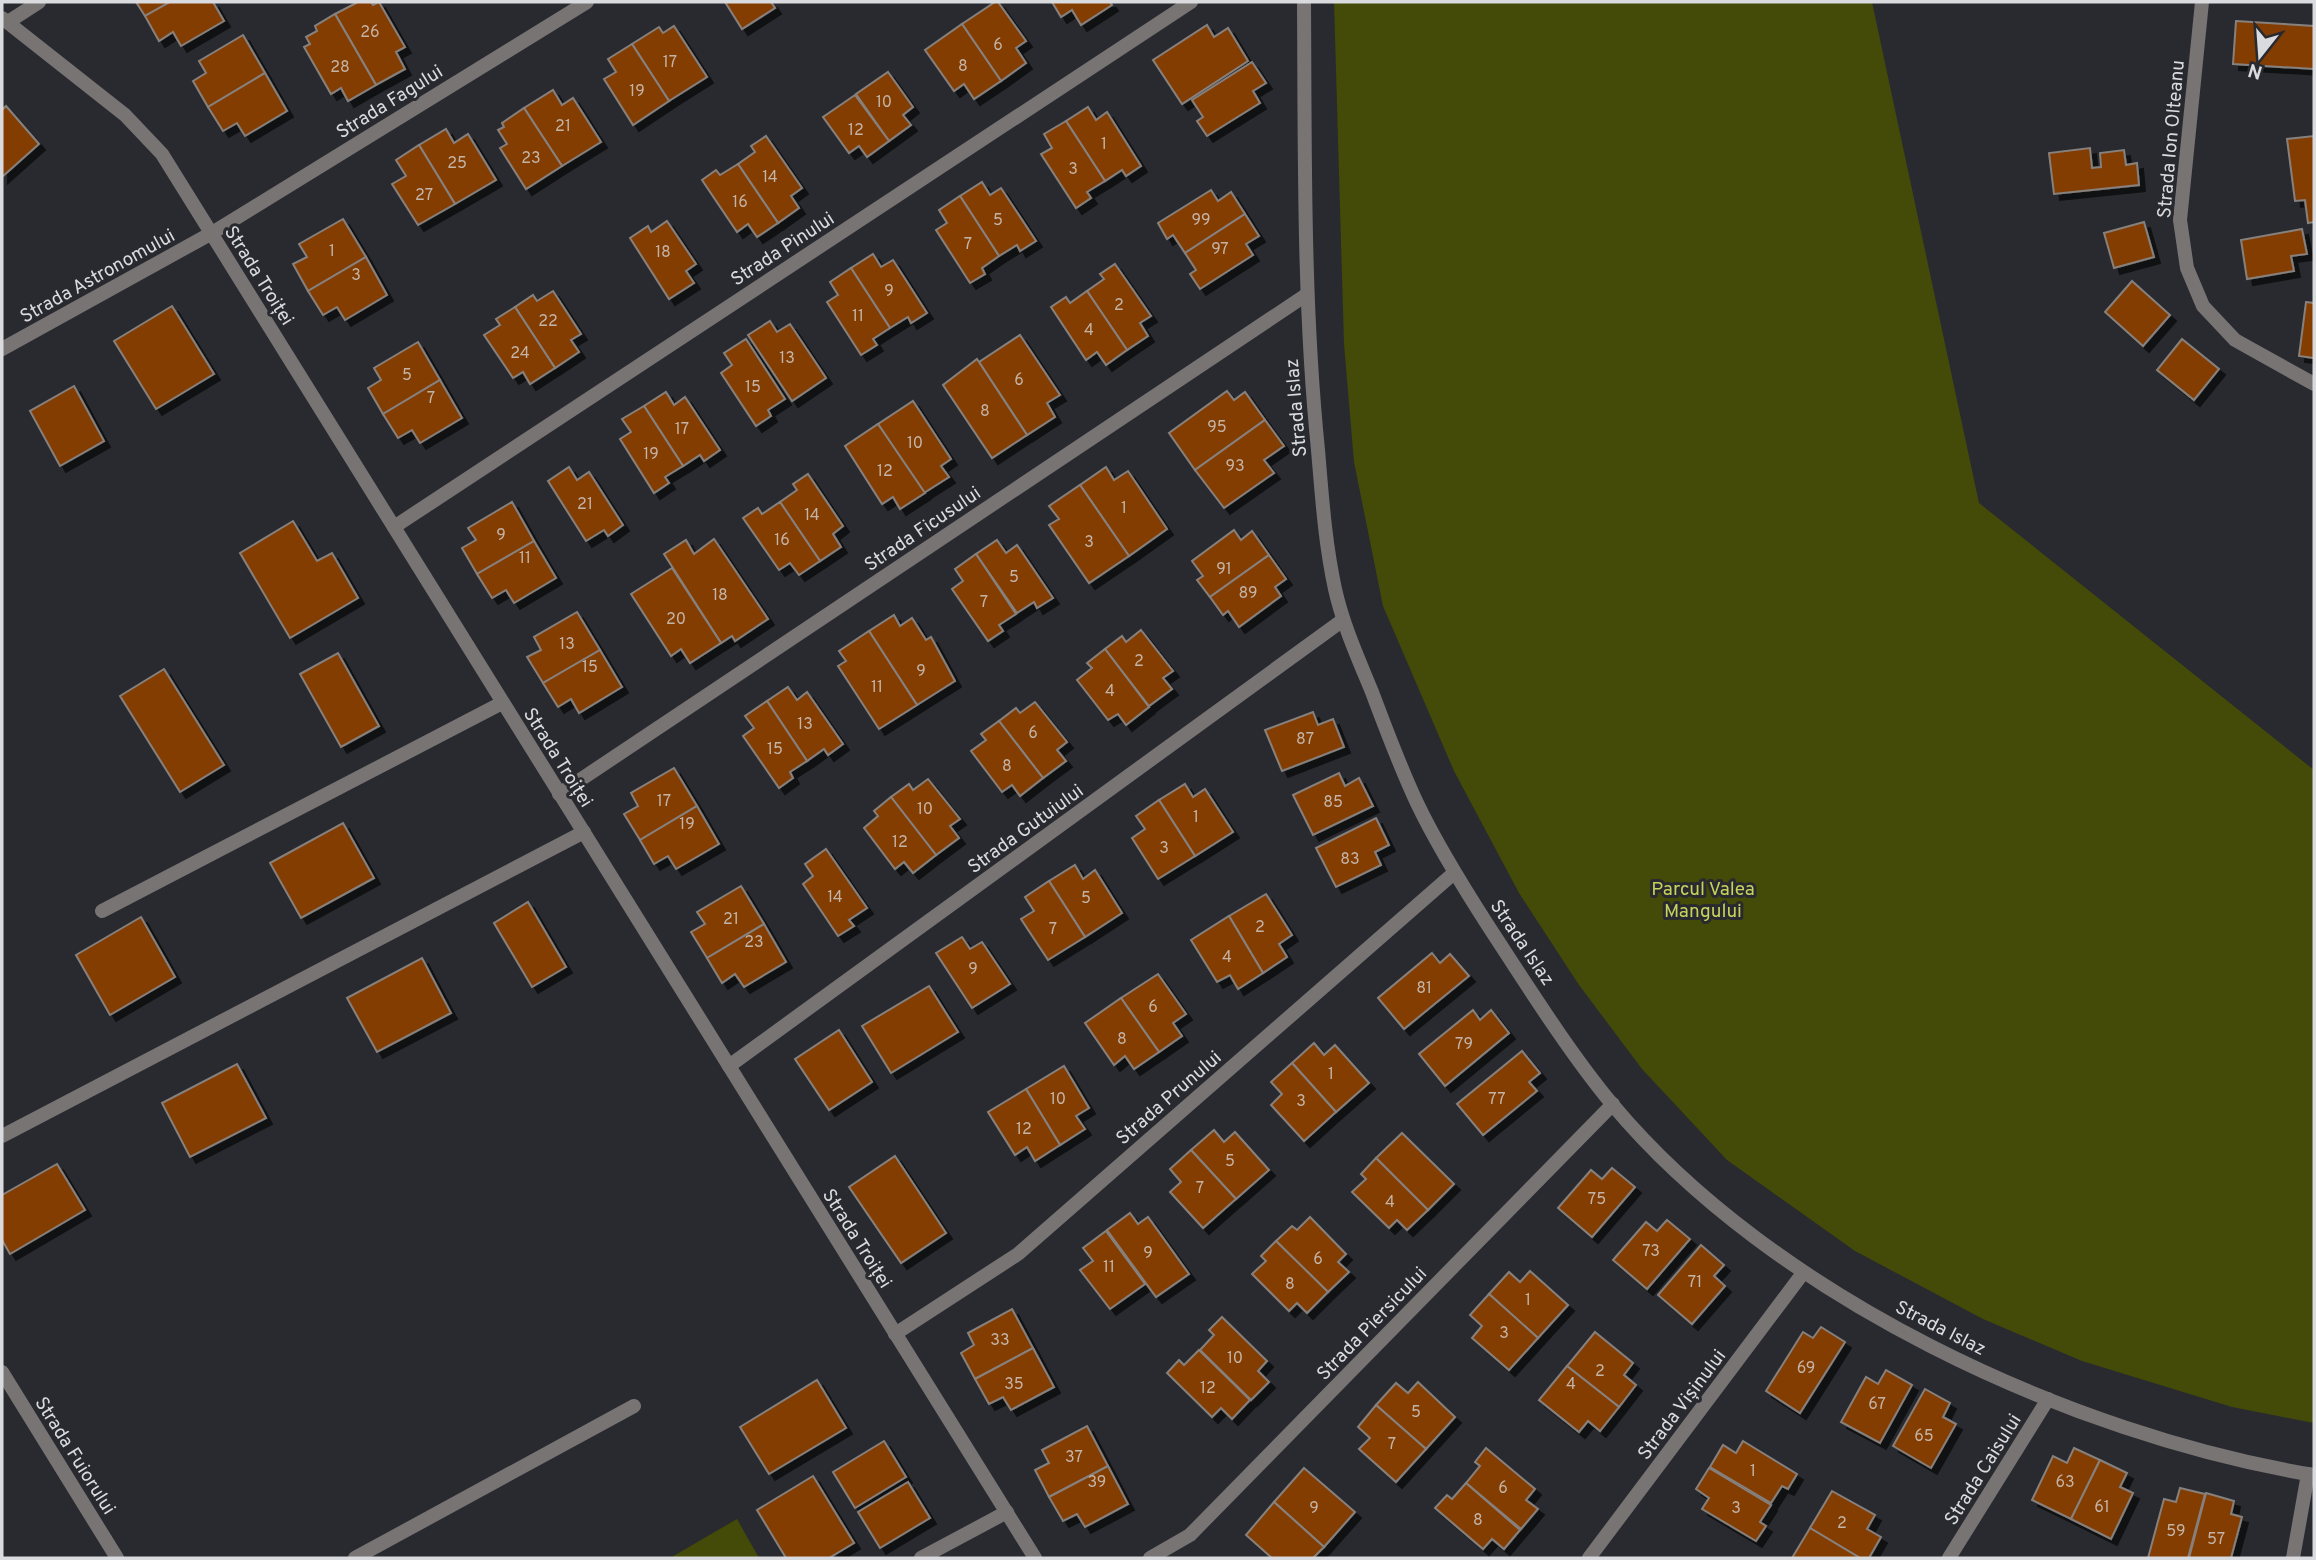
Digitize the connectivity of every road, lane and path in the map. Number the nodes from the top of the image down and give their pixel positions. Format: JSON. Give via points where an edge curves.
{"nodes":[{"id":1,"x":39,"y":2,"type":"edge"},
{"id":2,"x":586,"y":2,"type":"edge"},
{"id":3,"x":1191,"y":2,"type":"edge"},
{"id":4,"x":1304,"y":2,"type":"edge"},
{"id":5,"x":2202,"y":2,"type":"edge"},
{"id":6,"x":5,"y":20,"type":"edge"},
{"id":7,"x":212,"y":233,"type":"junction"},
{"id":8,"x":1306,"y":295,"type":"junction"},
{"id":9,"x":2,"y":349,"type":"edge"},
{"id":10,"x":2314,"y":384,"type":"edge"},
{"id":11,"x":394,"y":527,"type":"junction"},
{"id":12,"x":1343,"y":620,"type":"junction"},
{"id":13,"x":502,"y":703,"type":"junction"},
{"id":14,"x":559,"y":794,"type":"junction"},
{"id":15,"x":584,"y":832,"type":"junction"},
{"id":16,"x":1454,"y":873,"type":"junction"},
{"id":17,"x":102,"y":911,"type":"dead end"},
{"id":18,"x":729,"y":1066,"type":"junction"},
{"id":19,"x":1613,"y":1104,"type":"junction"},
{"id":20,"x":2,"y":1136,"type":"edge"},
{"id":21,"x":1804,"y":1273,"type":"junction"},
{"id":22,"x":895,"y":1334,"type":"junction"},
{"id":23,"x":2,"y":1372,"type":"edge"},
{"id":24,"x":2048,"y":1399,"type":"junction"},
{"id":25,"x":634,"y":1406,"type":"dead end"},
{"id":26,"x":2311,"y":1475,"type":"edge"},
{"id":27,"x":1007,"y":1512,"type":"junction"},
{"id":28,"x":117,"y":1558,"type":"edge"},
{"id":29,"x":355,"y":1558,"type":"edge"},
{"id":30,"x":921,"y":1558,"type":"edge"},
{"id":31,"x":1035,"y":1558,"type":"edge"},
{"id":32,"x":1150,"y":1558,"type":"edge"},
{"id":33,"x":1589,"y":1558,"type":"edge"},
{"id":34,"x":1949,"y":1558,"type":"edge"},
{"id":35,"x":2293,"y":1558,"type":"edge"}],
"edges":[{"from":1,"to":6,"type":"street"},
{"from":2,"to":7,"type":"street","name":"Strada Fagului"},
{"from":3,"to":11,"type":"street","name":"Strada Pinului"},
{"from":4,"to":8,"type":"street","name":"Strada Islaz"},
{"from":5,"to":10,"type":"street","name":"Strada Ion Olteanu","via":[[2180,220],[2187,268],[2203,306],[2235,340]]},
{"from":6,"to":7,"type":"street","name":"Strada Troiței","via":[[125,115],[162,155]]},
{"from":7,"to":9,"type":"street","name":"Strada Astronomului"},
{"from":7,"to":11,"type":"street","name":"Strada Troiței"},
{"from":8,"to":12,"type":"street","name":"Strada Islaz","via":[[1325,525]]},
{"from":8,"to":14,"type":"street","name":"Strada Ficusului"},
{"from":11,"to":13,"type":"street","name":"Strada Troiței"},
{"from":12,"to":16,"type":"street","name":"Strada Islaz","via":[[1416,802]]},
{"from":12,"to":18,"type":"street","name":"Strada Gutuiului"},
{"from":13,"to":14,"type":"street","name":"Strada Troiței"},
{"from":13,"to":17,"type":"street"},
{"from":14,"to":15,"type":"street","name":"Strada Troiței"},
{"from":15,"to":18,"type":"street","name":"Strada Troiței"},
{"from":15,"to":20,"type":"street"},
{"from":16,"to":19,"type":"street","name":"Strada Islaz"},
{"from":16,"to":22,"type":"street","name":"Strada Prunului","via":[[1018,1254]]},
{"from":18,"to":22,"type":"street","name":"Strada Troiței"},
{"from":19,"to":21,"type":"street","name":"Strada Islaz","via":[[1702,1195]]},
{"from":19,"to":32,"type":"street","name":"Strada Piersicului","via":[[1190,1535]]},
{"from":21,"to":24,"type":"street","name":"Strada Islaz","via":[[1920,1339]]},
{"from":21,"to":33,"type":"street","name":"Strada Vișinului"},
{"from":22,"to":27,"type":"street","name":"Strada Troiței"},
{"from":23,"to":28,"type":"street","name":"Strada Fuiorului"},
{"from":24,"to":26,"type":"street","name":"Strada Islaz","via":[[2173,1442]]},
{"from":24,"to":34,"type":"street","name":"Strada Caisului"},
{"from":25,"to":29,"type":"street"},
{"from":26,"to":35,"type":"street"},
{"from":27,"to":30,"type":"street"},
{"from":27,"to":31,"type":"street","name":"Strada Troiței"}]}
